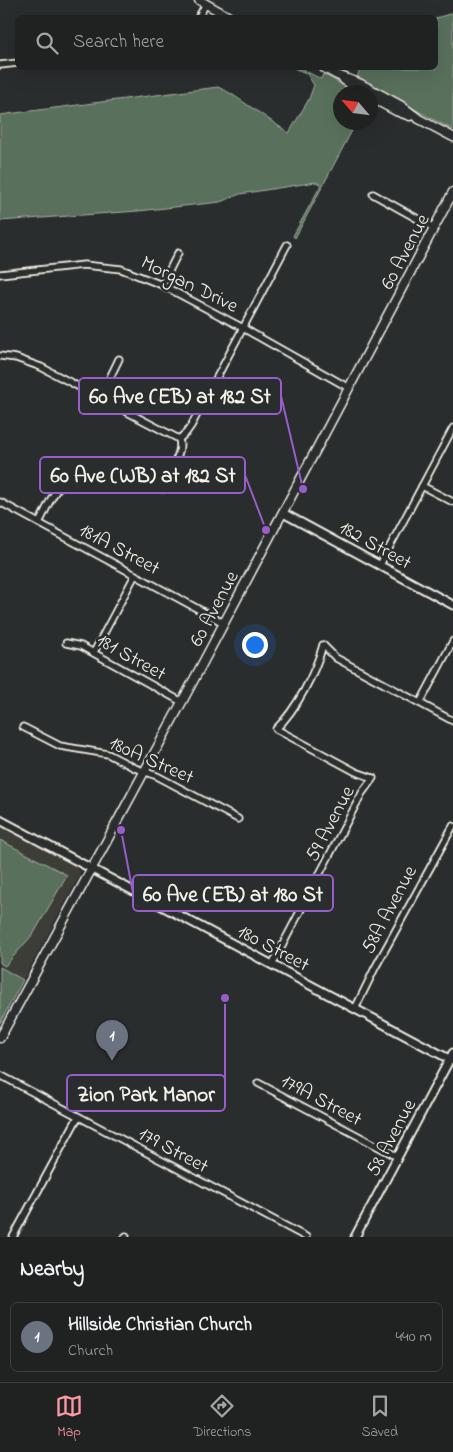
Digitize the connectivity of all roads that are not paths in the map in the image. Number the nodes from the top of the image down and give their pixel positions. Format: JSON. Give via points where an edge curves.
{"nodes":[{"id":1,"x":202,"y":2,"type":"edge"},
{"id":2,"x":199,"y":15,"type":"edge"},
{"id":3,"x":226,"y":15,"type":"edge"},
{"id":4,"x":15,"y":63,"type":"edge"},
{"id":5,"x":0,"y":65,"type":"edge"},
{"id":6,"x":328,"y":70,"type":"edge"},
{"id":7,"x":337,"y":75,"type":"junction"},
{"id":8,"x":352,"y":85,"type":"edge"},
{"id":9,"x":378,"y":101,"type":"edge"},
{"id":10,"x":419,"y":119,"type":"junction"},
{"id":11,"x":453,"y":138,"type":"edge"},
{"id":12,"x":453,"y":192,"type":"edge"},
{"id":13,"x":373,"y":194,"type":"dead end"},
{"id":14,"x":434,"y":228,"type":"junction"},
{"id":15,"x":287,"y":245,"type":"dead end"},
{"id":16,"x":178,"y":253,"type":"dead end"},
{"id":17,"x":0,"y":274,"type":"edge"},
{"id":18,"x":162,"y":285,"type":"junction"},
{"id":19,"x":243,"y":328,"type":"junction"},
{"id":20,"x":0,"y":356,"type":"edge"},
{"id":21,"x":119,"y":359,"type":"dead end"},
{"id":22,"x":349,"y":388,"type":"junction"},
{"id":23,"x":100,"y":398,"type":"junction"},
{"id":24,"x":453,"y":428,"type":"edge"},
{"id":25,"x":179,"y":438,"type":"junction"},
{"id":26,"x":73,"y":478,"type":"dead end"},
{"id":27,"x":422,"y":486,"type":"junction"},
{"id":28,"x":164,"y":489,"type":"dead end"},
{"id":29,"x":0,"y":502,"type":"edge"},
{"id":30,"x":453,"y":502,"type":"edge"},
{"id":31,"x":283,"y":513,"type":"junction"},
{"id":32,"x":39,"y":523,"type":"junction"},
{"id":33,"x":380,"y":565,"type":"junction"},
{"id":34,"x":135,"y":575,"type":"junction"},
{"id":35,"x":453,"y":605,"type":"edge"},
{"id":36,"x":224,"y":623,"type":"junction"},
{"id":37,"x":453,"y":641,"type":"edge"},
{"id":38,"x":66,"y":643,"type":"dead end"},
{"id":39,"x":94,"y":652,"type":"junction"},
{"id":40,"x":182,"y":702,"type":"junction"},
{"id":41,"x":420,"y":703,"type":"junction"},
{"id":42,"x":453,"y":721,"type":"edge"},
{"id":43,"x":23,"y":727,"type":"dead end"},
{"id":44,"x":144,"y":771,"type":"junction"},
{"id":45,"x":238,"y":819,"type":"dead end"},
{"id":46,"x":0,"y":820,"type":"edge"},
{"id":47,"x":453,"y":826,"type":"edge"},
{"id":48,"x":92,"y":868,"type":"junction"},
{"id":49,"x":272,"y":965,"type":"junction"},
{"id":50,"x":355,"y":1009,"type":"junction"},
{"id":51,"x":0,"y":1038,"type":"edge"},
{"id":52,"x":452,"y":1058,"type":"edge"},
{"id":53,"x":0,"y":1075,"type":"edge"},
{"id":54,"x":258,"y":1083,"type":"dead end"},
{"id":55,"x":78,"y":1116,"type":"junction"},
{"id":56,"x":398,"y":1157,"type":"junction"},
{"id":57,"x":13,"y":1237,"type":"edge"},
{"id":58,"x":306,"y":1237,"type":"edge"},
{"id":59,"x":355,"y":1237,"type":"edge"}],
"edges":[{"from":1,"to":2,"type":"street"},
{"from":1,"to":3,"type":"main road"},
{"from":4,"to":5,"type":"street"},
{"from":6,"to":7,"type":"main road"},
{"from":7,"to":8,"type":"main road"},
{"from":7,"to":10,"type":"main road","via":[[386,97]]},
{"from":9,"to":10,"type":"main road"},
{"from":10,"to":11,"type":"main road"},
{"from":12,"to":14,"type":"main road","name":"60 Avenue"},
{"from":13,"to":14,"type":"street"},
{"from":14,"to":22,"type":"main road","name":"60 Avenue"},
{"from":15,"to":19,"type":"street"},
{"from":16,"to":18,"type":"street"},
{"from":17,"to":18,"type":"street","name":"Morgan Drive","via":[[84,265],[121,268]]},
{"from":18,"to":19,"type":"street","name":"Morgan Drive"},
{"from":19,"to":22,"type":"street","name":"Morgan Drive"},
{"from":19,"to":25,"type":"street","via":[[191,426]]},
{"from":20,"to":23,"type":"street","via":[[41,367]]},
{"from":21,"to":23,"type":"street"},
{"from":22,"to":31,"type":"main road","name":"60 Avenue"},
{"from":23,"to":25,"type":"street"},
{"from":24,"to":27,"type":"street"},
{"from":25,"to":28,"type":"street","via":[[179,455]]},
{"from":26,"to":32,"type":"street","via":[[58,486]]},
{"from":27,"to":30,"type":"street"},
{"from":27,"to":33,"type":"street"},
{"from":29,"to":32,"type":"street","name":"181A Street"},
{"from":31,"to":33,"type":"street","name":"182 Street"},
{"from":31,"to":36,"type":"main road","name":"60 Avenue"},
{"from":32,"to":34,"type":"street","name":"181A Street"},
{"from":33,"to":35,"type":"street","name":"182 Street"},
{"from":34,"to":36,"type":"street","name":"181A Street"},
{"from":34,"to":39,"type":"street"},
{"from":36,"to":40,"type":"main road","name":"60 Avenue"},
{"from":37,"to":41,"type":"street"},
{"from":38,"to":39,"type":"street","name":"181 Street"},
{"from":39,"to":40,"type":"street","name":"181 Street"},
{"from":40,"to":44,"type":"main road","name":"60 Avenue"},
{"from":41,"to":42,"type":"street"},
{"from":41,"to":49,"type":"street","name":"59 Avenue","via":[[336,658],[324,645],[288,717],[276,729],[373,778],[362,793]]},
{"from":43,"to":44,"type":"street","name":"180A Street","via":[[60,746],[108,754]]},
{"from":44,"to":45,"type":"street","name":"180A Street"},
{"from":44,"to":48,"type":"main road","name":"60 Avenue"},
{"from":46,"to":48,"type":"street","name":"180 Street"},
{"from":47,"to":50,"type":"street","name":"58A Avenue"},
{"from":48,"to":49,"type":"street","name":"180 Street"},
{"from":48,"to":51,"type":"main road","name":"60 Avenue"},
{"from":49,"to":50,"type":"street","name":"180 Street"},
{"from":50,"to":52,"type":"street","name":"180 Street"},
{"from":52,"to":56,"type":"street","name":"58 Avenue"},
{"from":53,"to":55,"type":"street","name":"179 Street"},
{"from":54,"to":56,"type":"street","name":"179A Street"},
{"from":55,"to":57,"type":"street"},
{"from":55,"to":58,"type":"street","name":"179 Street"},
{"from":56,"to":59,"type":"street","name":"58 Avenue"}]}
